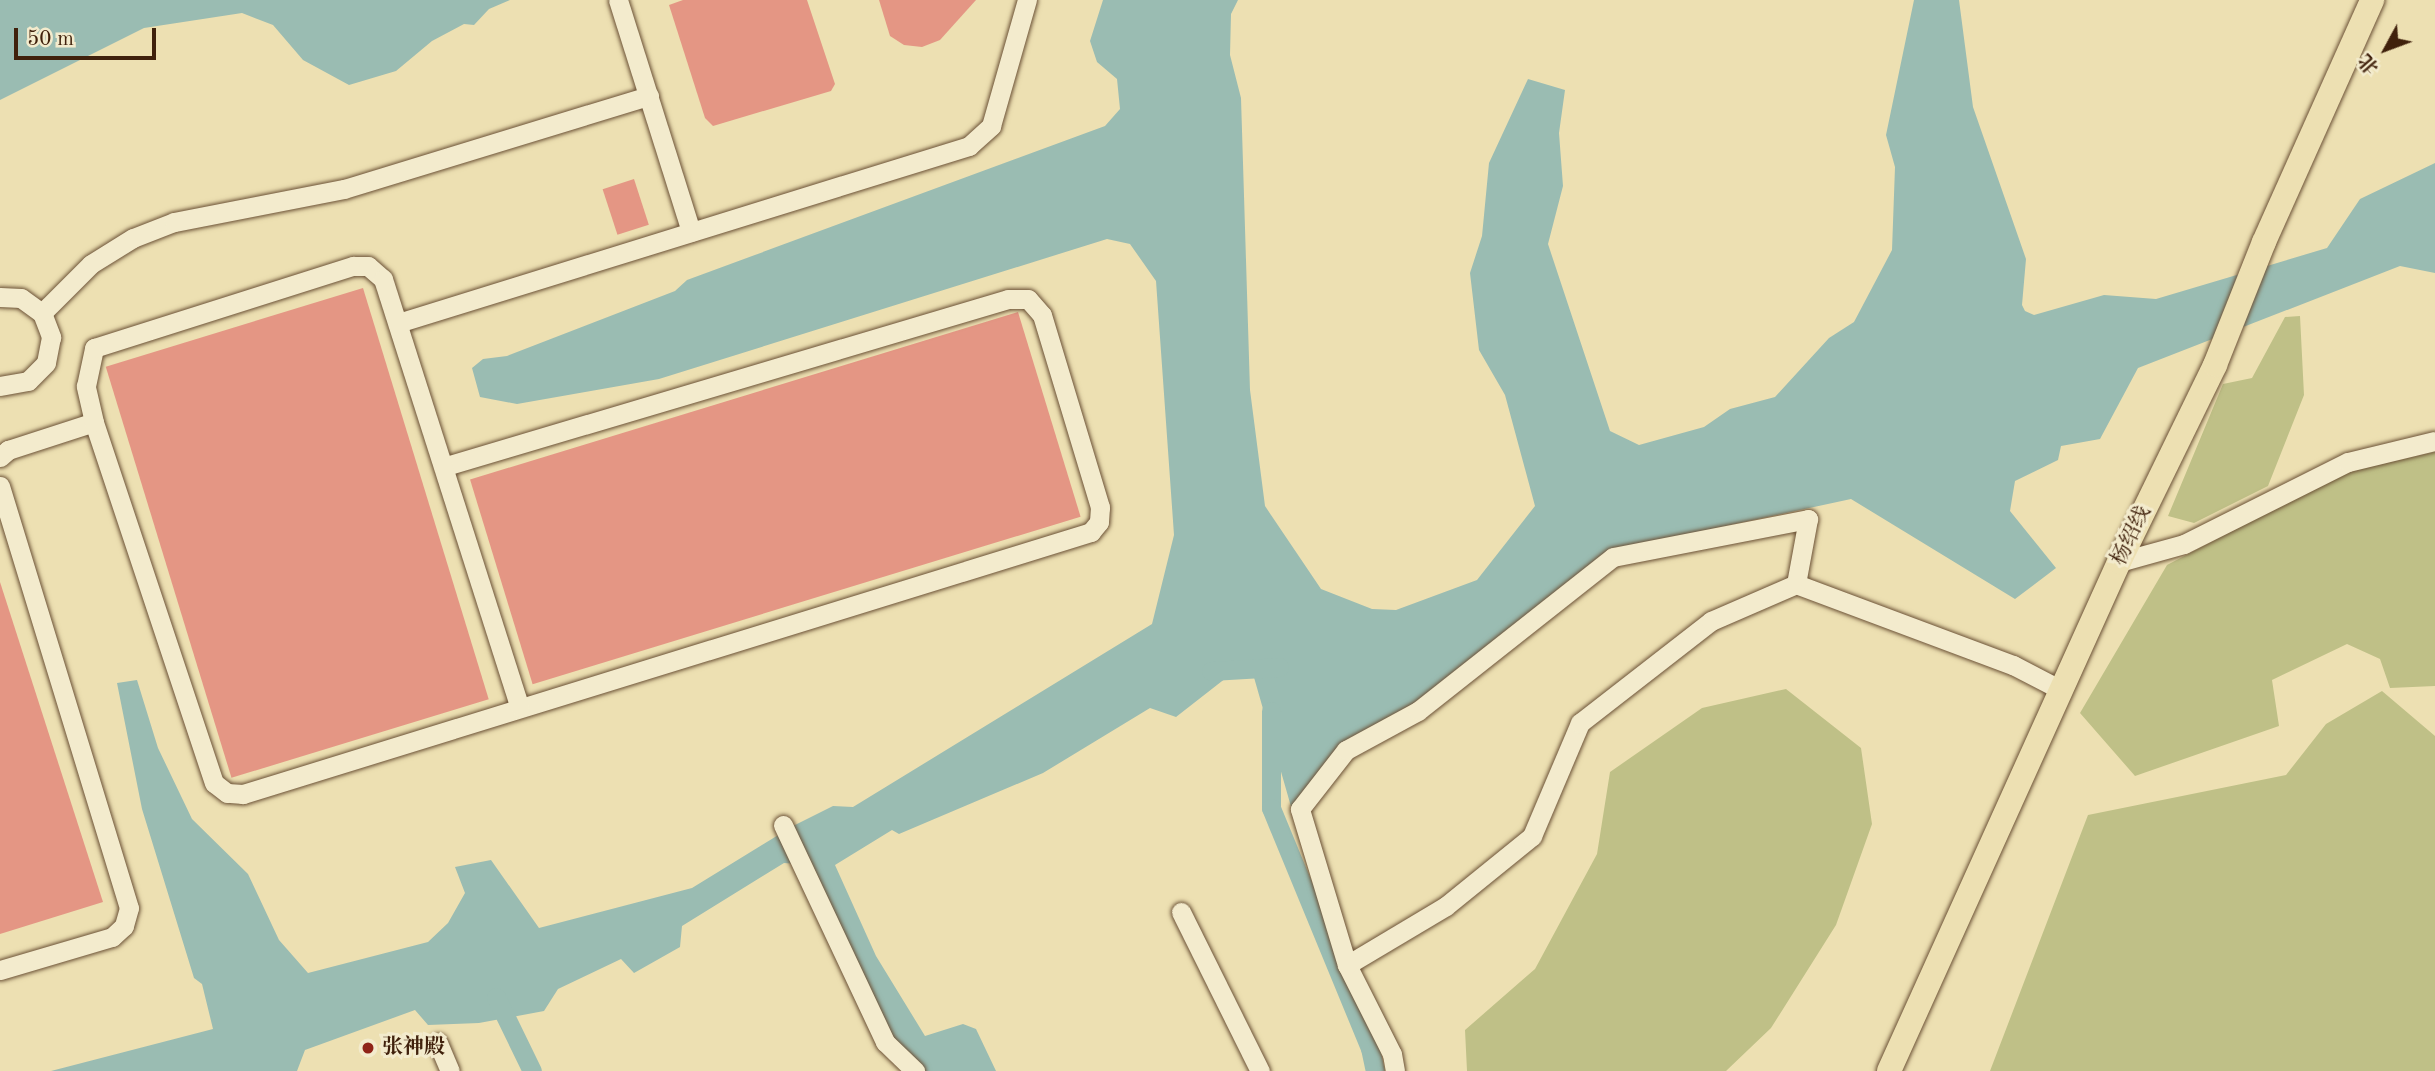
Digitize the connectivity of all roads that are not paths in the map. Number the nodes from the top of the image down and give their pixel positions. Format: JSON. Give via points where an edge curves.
{"nodes":[{"id":1,"x":618,"y":0,"type":"edge"},
{"id":2,"x":1027,"y":0,"type":"edge"},
{"id":3,"x":2372,"y":0,"type":"edge"},
{"id":4,"x":649,"y":96,"type":"junction"},
{"id":5,"x":691,"y":232,"type":"junction"},
{"id":6,"x":0,"y":297,"type":"edge"},
{"id":7,"x":42,"y":313,"type":"junction"},
{"id":8,"x":398,"y":323,"type":"junction"},
{"id":9,"x":0,"y":386,"type":"edge"},
{"id":10,"x":94,"y":422,"type":"junction"},
{"id":11,"x":2435,"y":441,"type":"edge"},
{"id":12,"x":0,"y":457,"type":"edge"},
{"id":13,"x":446,"y":466,"type":"junction"},
{"id":14,"x":0,"y":486,"type":"edge"},
{"id":15,"x":2119,"y":562,"type":"junction"},
{"id":16,"x":1796,"y":584,"type":"junction"},
{"id":17,"x":2061,"y":690,"type":"junction"},
{"id":18,"x":520,"y":708,"type":"junction"},
{"id":19,"x":783,"y":825,"type":"dead end"},
{"id":20,"x":1181,"y":912,"type":"dead end"},
{"id":21,"x":1347,"y":965,"type":"junction"},
{"id":22,"x":0,"y":970,"type":"edge"},
{"id":23,"x":438,"y":1043,"type":"dead end"},
{"id":24,"x":450,"y":1071,"type":"edge"},
{"id":25,"x":915,"y":1071,"type":"edge"},
{"id":26,"x":1260,"y":1071,"type":"edge"},
{"id":27,"x":1395,"y":1071,"type":"edge"},
{"id":28,"x":1889,"y":1071,"type":"edge"}],
"edges":[{"from":1,"to":4,"type":"lane"},
{"from":2,"to":5,"type":"lane","via":[[991,126],[969,146]]},
{"from":3,"to":15,"type":"main road","name":"杨绍线","via":[[2215,365]]},
{"from":4,"to":5,"type":"lane"},
{"from":4,"to":7,"type":"lane","via":[[344,189],[174,222],[133,238],[92,264]]},
{"from":5,"to":8,"type":"lane"},
{"from":6,"to":7,"type":"lane","via":[[21,298]]},
{"from":7,"to":9,"type":"lane","via":[[51,337],[46,363],[28,381]]},
{"from":8,"to":10,"type":"lane","via":[[383,279],[368,266],[353,266],[94,348],[86,386]]},
{"from":8,"to":13,"type":"lane"},
{"from":10,"to":12,"type":"lane","via":[[8,450]]},
{"from":10,"to":18,"type":"lane","via":[[214,783],[227,793],[243,794]]},
{"from":11,"to":15,"type":"lane","via":[[2347,462],[2184,544]]},
{"from":13,"to":18,"type":"lane"},
{"from":13,"to":18,"type":"lane","via":[[1008,299],[1028,299],[1046,328],[1100,508],[1099,522],[1091,532]]},
{"from":14,"to":22,"type":"lane","via":[[129,908],[124,926],[112,937]]},
{"from":15,"to":17,"type":"main road","name":"杨绍线"},
{"from":16,"to":17,"type":"lane","via":[[2013,665]]},
{"from":16,"to":21,"type":"lane","via":[[1710,621],[1580,723],[1532,836],[1446,906]]},
{"from":16,"to":21,"type":"lane","via":[[1808,519],[1613,557],[1418,711],[1346,750],[1300,809]]},
{"from":17,"to":28,"type":"main road","name":"杨绍线"},
{"from":19,"to":25,"type":"lane","via":[[885,1042]]},
{"from":20,"to":26,"type":"lane"},
{"from":21,"to":27,"type":"lane","via":[[1392,1054]]},
{"from":23,"to":24,"type":"lane"}]}
